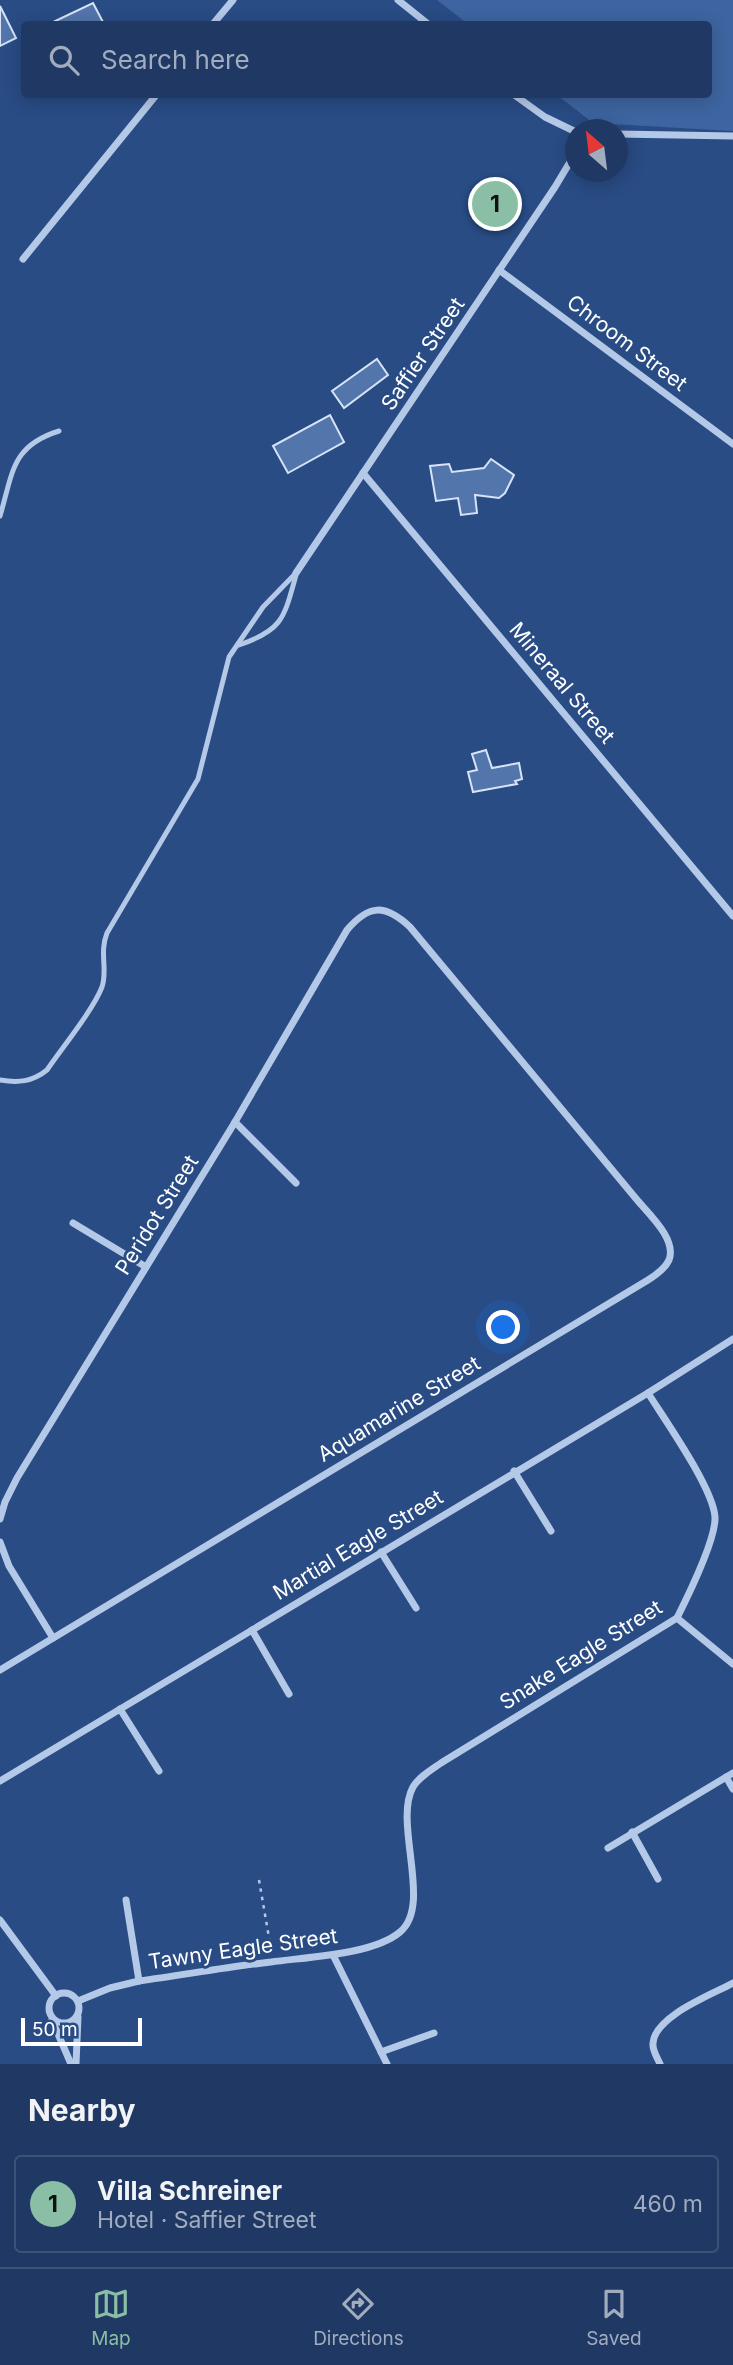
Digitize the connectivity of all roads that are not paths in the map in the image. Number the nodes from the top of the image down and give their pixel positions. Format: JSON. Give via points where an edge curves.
{"nodes":[{"id":1,"x":233,"y":0,"type":"edge"},
{"id":2,"x":398,"y":0,"type":"edge"},
{"id":3,"x":216,"y":21,"type":"edge"},
{"id":4,"x":424,"y":21,"type":"edge"},
{"id":5,"x":154,"y":98,"type":"edge"},
{"id":6,"x":518,"y":98,"type":"edge"},
{"id":7,"x":565,"y":127,"type":"edge"},
{"id":8,"x":628,"y":134,"type":"edge"},
{"id":9,"x":733,"y":136,"type":"edge"},
{"id":10,"x":565,"y":170,"type":"edge"},
{"id":11,"x":23,"y":258,"type":"dead end"},
{"id":12,"x":499,"y":270,"type":"junction"},
{"id":13,"x":59,"y":431,"type":"dead end"},
{"id":14,"x":733,"y":444,"type":"edge"},
{"id":15,"x":363,"y":473,"type":"junction"},
{"id":16,"x":0,"y":516,"type":"edge"},
{"id":17,"x":296,"y":573,"type":"junction"},
{"id":18,"x":239,"y":645,"type":"junction"},
{"id":19,"x":733,"y":916,"type":"edge"},
{"id":20,"x":346,"y":930,"type":"joint"},
{"id":21,"x":0,"y":1080,"type":"edge"},
{"id":22,"x":235,"y":1122,"type":"junction"},
{"id":23,"x":296,"y":1183,"type":"dead end"},
{"id":24,"x":74,"y":1223,"type":"dead end"},
{"id":25,"x":146,"y":1267,"type":"junction"},
{"id":26,"x":733,"y":1339,"type":"edge"},
{"id":27,"x":648,"y":1393,"type":"junction"},
{"id":28,"x":514,"y":1471,"type":"junction"},
{"id":29,"x":0,"y":1519,"type":"edge"},
{"id":30,"x":551,"y":1531,"type":"dead end"},
{"id":31,"x":0,"y":1542,"type":"edge"},
{"id":32,"x":381,"y":1552,"type":"junction"},
{"id":33,"x":416,"y":1608,"type":"dead end"},
{"id":34,"x":677,"y":1618,"type":"junction"},
{"id":35,"x":252,"y":1630,"type":"junction"},
{"id":36,"x":53,"y":1637,"type":"junction"},
{"id":37,"x":733,"y":1664,"type":"edge"},
{"id":38,"x":0,"y":1670,"type":"edge"},
{"id":39,"x":289,"y":1694,"type":"dead end"},
{"id":40,"x":120,"y":1709,"type":"junction"},
{"id":41,"x":159,"y":1771,"type":"dead end"},
{"id":42,"x":729,"y":1775,"type":"edge"},
{"id":43,"x":0,"y":1781,"type":"edge"},
{"id":44,"x":733,"y":1789,"type":"edge"},
{"id":45,"x":632,"y":1832,"type":"junction"},
{"id":46,"x":608,"y":1848,"type":"dead end"},
{"id":47,"x":658,"y":1879,"type":"dead end"},
{"id":48,"x":125,"y":1900,"type":"dead end"},
{"id":49,"x":0,"y":1920,"type":"edge"},
{"id":50,"x":409,"y":1924,"type":"joint"},
{"id":51,"x":333,"y":1955,"type":"junction"},
{"id":52,"x":139,"y":1981,"type":"junction"},
{"id":53,"x":733,"y":1983,"type":"edge"},
{"id":54,"x":56,"y":1996,"type":"junction"},
{"id":55,"x":78,"y":2001,"type":"junction"},
{"id":56,"x":50,"y":2013,"type":"junction"},
{"id":57,"x":78,"y":2016,"type":"junction"},
{"id":58,"x":434,"y":2033,"type":"dead end"},
{"id":59,"x":381,"y":2052,"type":"junction"},
{"id":60,"x":71,"y":2064,"type":"edge"},
{"id":61,"x":76,"y":2064,"type":"edge"},
{"id":62,"x":387,"y":2064,"type":"edge"},
{"id":63,"x":660,"y":2064,"type":"edge"}],
"edges":[{"from":1,"to":3,"type":"street"},
{"from":2,"to":4,"type":"street"},
{"from":5,"to":11,"type":"street"},
{"from":6,"to":7,"type":"street"},
{"from":8,"to":9,"type":"street"},
{"from":10,"to":12,"type":"street","name":"Saffier Street"},
{"from":12,"to":14,"type":"street","name":"Chroom Street"},
{"from":12,"to":15,"type":"street","name":"Saffier Street"},
{"from":13,"to":16,"type":"lane","via":[[40,437],[22,452]]},
{"from":15,"to":17,"type":"street","name":"Saffier Street"},
{"from":15,"to":19,"type":"street","name":"Mineraal Street"},
{"from":17,"to":18,"type":"lane","via":[[263,607]]},
{"from":17,"to":18,"type":"lane","via":[[278,626]]},
{"from":18,"to":21,"type":"lane","via":[[229,657],[198,779],[107,933],[101,988],[47,1070],[28,1081]]},
{"from":20,"to":22,"type":"street","name":"Peridot Street"},
{"from":20,"to":36,"type":"street","name":"Aquamarine Street","via":[[361,914],[378,909],[398,916],[410,927],[656,1223],[668,1242],[670,1259],[648,1280]]},
{"from":22,"to":23,"type":"street"},
{"from":22,"to":25,"type":"street","name":"Peridot Street"},
{"from":24,"to":25,"type":"street"},
{"from":25,"to":29,"type":"street","name":"Peridot Street","via":[[17,1478]]},
{"from":26,"to":27,"type":"street","name":"Martial Eagle Street"},
{"from":27,"to":28,"type":"street","name":"Martial Eagle Street"},
{"from":27,"to":34,"type":"street","name":"Snake Eagle Street","via":[[697,1472],[715,1518]]},
{"from":28,"to":30,"type":"street"},
{"from":28,"to":32,"type":"street","name":"Martial Eagle Street"},
{"from":31,"to":36,"type":"street","via":[[9,1566]]},
{"from":32,"to":33,"type":"street"},
{"from":32,"to":35,"type":"street","name":"Martial Eagle Street"},
{"from":34,"to":37,"type":"street"},
{"from":34,"to":50,"type":"street","name":"Snake Eagle Street","via":[[441,1763],[414,1786],[408,1817],[413,1890]]},
{"from":35,"to":39,"type":"street"},
{"from":35,"to":40,"type":"street","name":"Martial Eagle Street"},
{"from":36,"to":38,"type":"street","name":"Aquamarine Street"},
{"from":40,"to":41,"type":"street"},
{"from":40,"to":43,"type":"street","name":"Martial Eagle Street"},
{"from":42,"to":44,"type":"street"},
{"from":42,"to":45,"type":"street"},
{"from":45,"to":46,"type":"street"},
{"from":45,"to":47,"type":"street"},
{"from":48,"to":52,"type":"street"},
{"from":49,"to":54,"type":"street"},
{"from":50,"to":51,"type":"street","name":"Tawny Eagle Street","via":[[391,1939]]},
{"from":51,"to":52,"type":"street","name":"Tawny Eagle Street"},
{"from":51,"to":59,"type":"street"},
{"from":52,"to":55,"type":"street","name":"Tawny Eagle Street"},
{"from":53,"to":63,"type":"street","via":[[659,2028],[653,2047]]},
{"from":54,"to":55,"type":"street","via":[[66,1993]]},
{"from":54,"to":56,"type":"street"},
{"from":55,"to":57,"type":"street"},
{"from":56,"to":57,"type":"street","via":[[65,2024]]},
{"from":56,"to":60,"type":"street"},
{"from":57,"to":61,"type":"street"},
{"from":58,"to":59,"type":"street"},
{"from":59,"to":62,"type":"street"}]}
